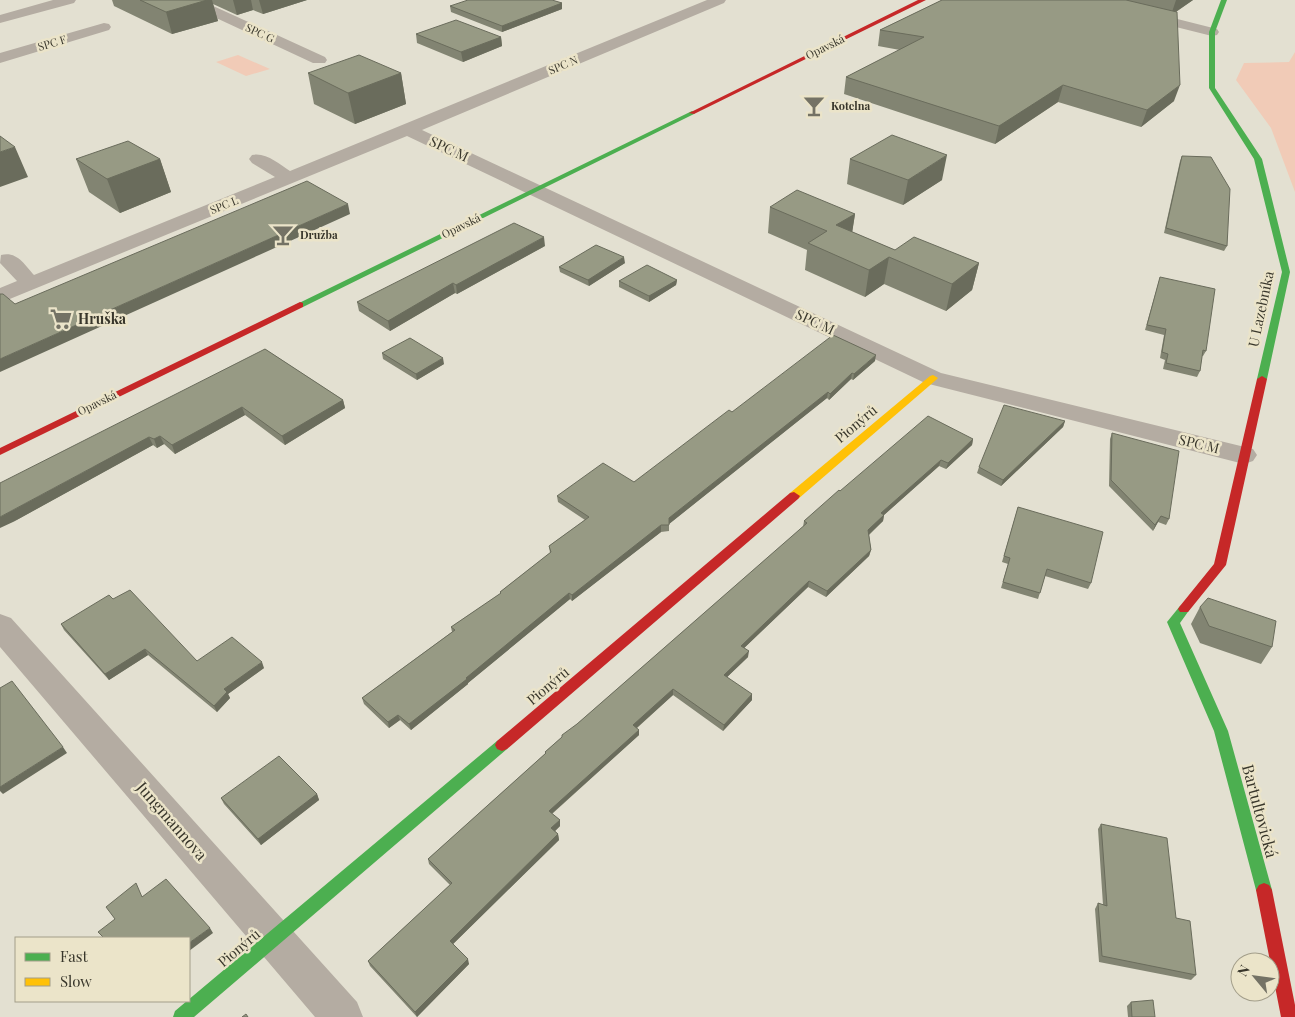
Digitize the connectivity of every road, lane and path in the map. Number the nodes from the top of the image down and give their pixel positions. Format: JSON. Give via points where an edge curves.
{"nodes":[{"id":1,"x":69,"y":0,"type":"edge"},
{"id":2,"x":922,"y":0,"type":"edge"},
{"id":3,"x":1085,"y":0,"type":"edge"},
{"id":4,"x":1224,"y":0,"type":"edge"},
{"id":5,"x":711,"y":1,"type":"edge"},
{"id":6,"x":195,"y":3,"type":"edge"},
{"id":7,"x":0,"y":19,"type":"edge"},
{"id":8,"x":104,"y":27,"type":"dead end"},
{"id":9,"x":1212,"y":32,"type":"junction"},
{"id":10,"x":0,"y":58,"type":"edge"},
{"id":11,"x":319,"y":60,"type":"dead end"},
{"id":12,"x":407,"y":130,"type":"junction"},
{"id":13,"x":258,"y":159,"type":"dead end"},
{"id":14,"x":289,"y":178,"type":"junction"},
{"id":15,"x":535,"y":189,"type":"junction"},
{"id":16,"x":8,"y":258,"type":"dead end"},
{"id":17,"x":35,"y":281,"type":"junction"},
{"id":18,"x":0,"y":296,"type":"edge"},
{"id":19,"x":933,"y":378,"type":"junction"},
{"id":20,"x":0,"y":452,"type":"edge"},
{"id":21,"x":1244,"y":455,"type":"junction"},
{"id":22,"x":1173,"y":622,"type":"joint"},
{"id":23,"x":0,"y":626,"type":"edge"},
{"id":24,"x":275,"y":938,"type":"junction"},
{"id":25,"x":181,"y":1017,"type":"edge"},
{"id":26,"x":342,"y":1017,"type":"edge"},
{"id":27,"x":1289,"y":1017,"type":"edge"}],
"edges":[{"from":1,"to":7,"type":"street"},
{"from":2,"to":15,"type":"street","name":"Opavská"},
{"from":3,"to":9,"type":"street"},
{"from":4,"to":9,"type":"street","name":"U Lazebníka"},
{"from":5,"to":12,"type":"street","name":"SPC N"},
{"from":6,"to":11,"type":"street","name":"SPC G"},
{"from":8,"to":10,"type":"street","name":"SPC F"},
{"from":9,"to":21,"type":"street","name":"U Lazebníka","via":[[1212,88],[1258,159],[1286,272]]},
{"from":12,"to":14,"type":"street","name":"SPC L"},
{"from":12,"to":15,"type":"street","name":"SPC M"},
{"from":13,"to":14,"type":"street"},
{"from":14,"to":17,"type":"street","name":"SPC L"},
{"from":15,"to":19,"type":"street","name":"SPC M"},
{"from":15,"to":20,"type":"street","name":"Opavská"},
{"from":16,"to":17,"type":"street"},
{"from":17,"to":18,"type":"street","name":"SPC L"},
{"from":19,"to":21,"type":"street","name":"SPC M"},
{"from":19,"to":24,"type":"street","name":"Pionýrů"},
{"from":21,"to":22,"type":"street","name":"U Lazebníka","via":[[1220,564]]},
{"from":22,"to":27,"type":"street","name":"Bartultovická","via":[[1221,731],[1265,892]]},
{"from":23,"to":24,"type":"street","name":"Jungmannova"},
{"from":24,"to":25,"type":"street","name":"Pionýrů"},
{"from":24,"to":26,"type":"street","name":"Jungmannova"}]}
